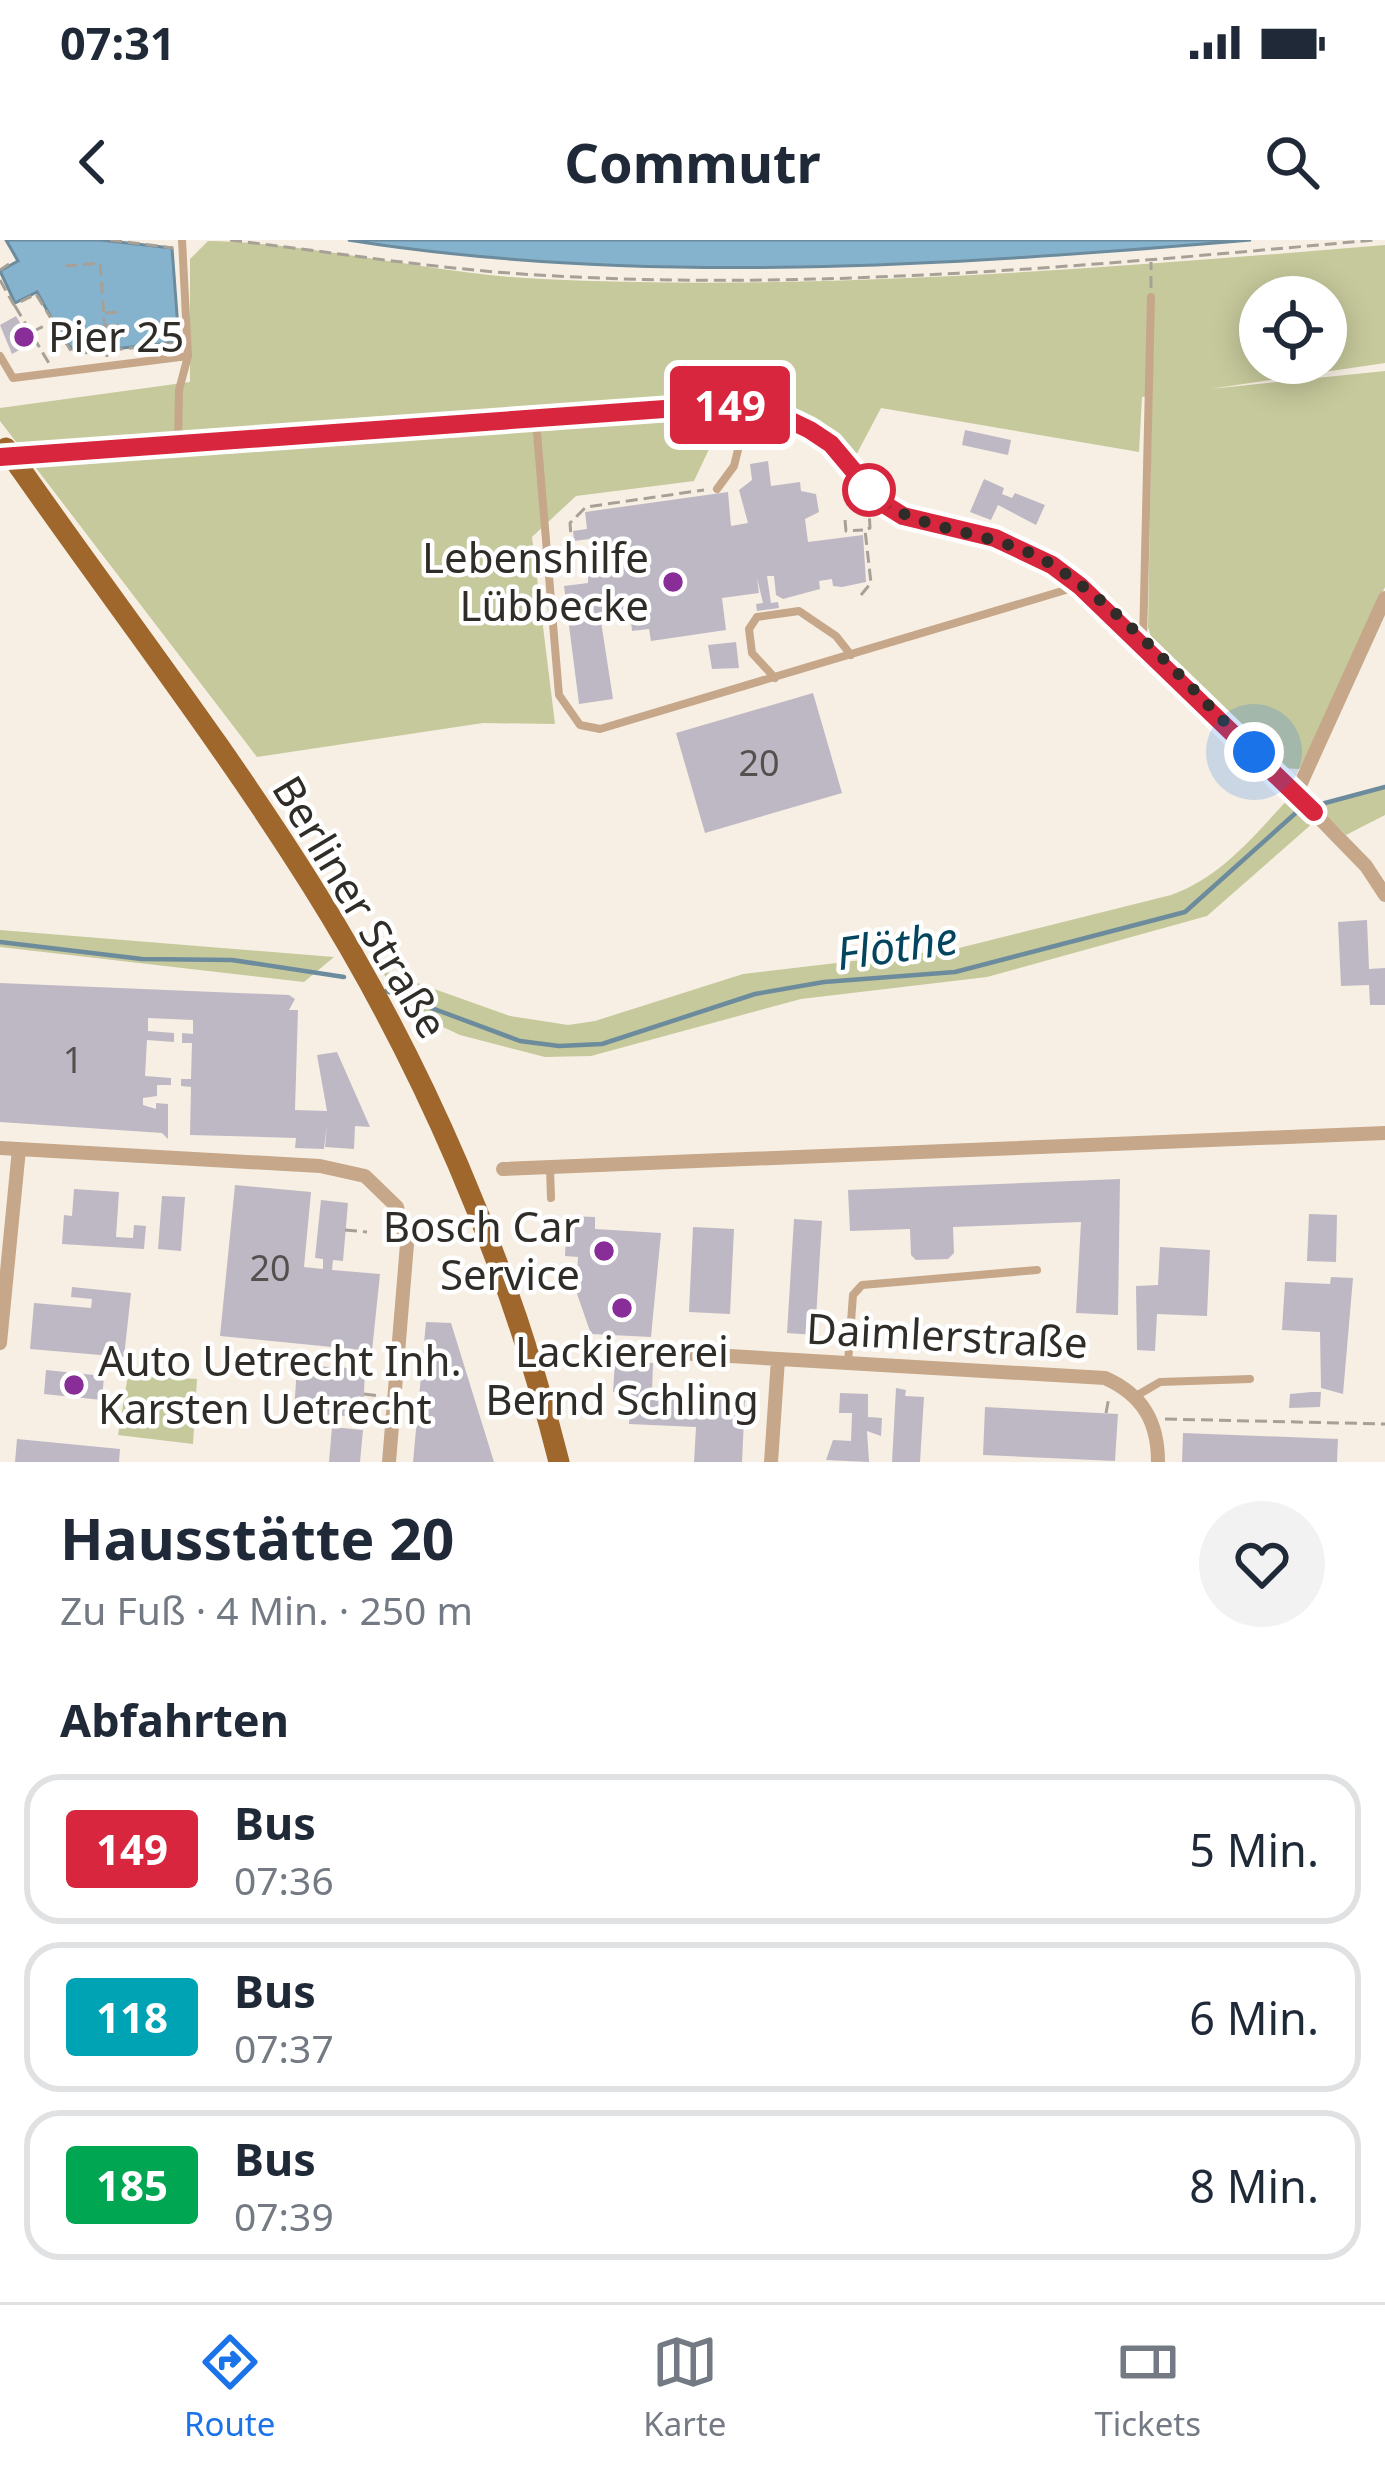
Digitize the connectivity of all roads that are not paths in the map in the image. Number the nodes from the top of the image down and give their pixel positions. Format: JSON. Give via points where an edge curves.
{"nodes":[{"id":1,"x":182,"y":240,"type":"edge"},
{"id":2,"x":1151,"y":297,"type":"road end"},
{"id":3,"x":0,"y":356,"type":"edge"},
{"id":4,"x":188,"y":356,"type":"junction"},
{"id":5,"x":748,"y":408,"type":"junction"},
{"id":6,"x":536,"y":422,"type":"junction"},
{"id":7,"x":178,"y":448,"type":"junction"},
{"id":8,"x":6,"y":453,"type":"edge"},
{"id":9,"x":717,"y":489,"type":"road end"},
{"id":10,"x":1080,"y":586,"type":"junction"},
{"id":11,"x":1385,"y":598,"type":"edge"},
{"id":12,"x":1143,"y":644,"type":"junction"},
{"id":13,"x":851,"y":655,"type":"junction"},
{"id":14,"x":775,"y":678,"type":"junction"},
{"id":15,"x":1296,"y":794,"type":"junction"},
{"id":16,"x":1385,"y":895,"type":"edge"},
{"id":17,"x":1385,"y":1133,"type":"edge"},
{"id":18,"x":0,"y":1148,"type":"edge"},
{"id":19,"x":19,"y":1149,"type":"junction"},
{"id":20,"x":550,"y":1167,"type":"junction"},
{"id":21,"x":503,"y":1169,"type":"dead end"},
{"id":22,"x":551,"y":1198,"type":"dead end"},
{"id":23,"x":1037,"y":1270,"type":"dead end"},
{"id":24,"x":0,"y":1340,"type":"edge"},
{"id":25,"x":678,"y":1353,"type":"dead end"},
{"id":26,"x":778,"y":1360,"type":"junction"},
{"id":27,"x":848,"y":1362,"type":"junction"},
{"id":28,"x":1250,"y":1378,"type":"dead end"},
{"id":29,"x":1135,"y":1397,"type":"junction"},
{"id":30,"x":389,"y":1462,"type":"edge"},
{"id":31,"x":560,"y":1462,"type":"edge"},
{"id":32,"x":771,"y":1462,"type":"edge"},
{"id":33,"x":1158,"y":1462,"type":"edge"}],
"edges":[{"from":1,"to":4,"type":"lane"},
{"from":2,"to":12,"type":"lane"},
{"from":3,"to":4,"type":"lane","via":[[14,378]]},
{"from":4,"to":7,"type":"lane"},
{"from":5,"to":6,"type":"street"},
{"from":5,"to":9,"type":"lane","via":[[734,466]]},
{"from":5,"to":10,"type":"street","via":[[820,437],[903,516],[995,538]]},
{"from":6,"to":7,"type":"street"},
{"from":6,"to":14,"type":"lane","via":[[559,695],[580,725],[600,729]]},
{"from":7,"to":8,"type":"street"},
{"from":8,"to":31,"type":"main road","name":"Berliner Straße","via":[[311,884],[358,964],[469,1197]]},
{"from":10,"to":12,"type":"street"},
{"from":10,"to":13,"type":"lane"},
{"from":11,"to":15,"type":"street"},
{"from":12,"to":15,"type":"street"},
{"from":13,"to":14,"type":"lane"},
{"from":13,"to":14,"type":"lane","via":[[800,611],[757,617],[748,629],[752,652]]},
{"from":15,"to":16,"type":"street"},
{"from":17,"to":20,"type":"street"},
{"from":18,"to":19,"type":"street"},
{"from":19,"to":24,"type":"street"},
{"from":19,"to":30,"type":"street","via":[[365,1175],[397,1207],[407,1244]]},
{"from":20,"to":21,"type":"street"},
{"from":20,"to":22,"type":"lane"},
{"from":23,"to":27,"type":"lane","via":[[862,1285],[853,1295]]},
{"from":25,"to":26,"type":"street","name":"Daimlerstraße"},
{"from":26,"to":27,"type":"street","name":"Daimlerstraße"},
{"from":26,"to":32,"type":"street","name":"Daimlerstraße"},
{"from":27,"to":29,"type":"street","name":"Daimlerstraße","via":[[1082,1374]]},
{"from":28,"to":29,"type":"lane","via":[[1160,1382]]},
{"from":29,"to":33,"type":"street","name":"Daimlerstraße","via":[[1158,1435]]}]}
